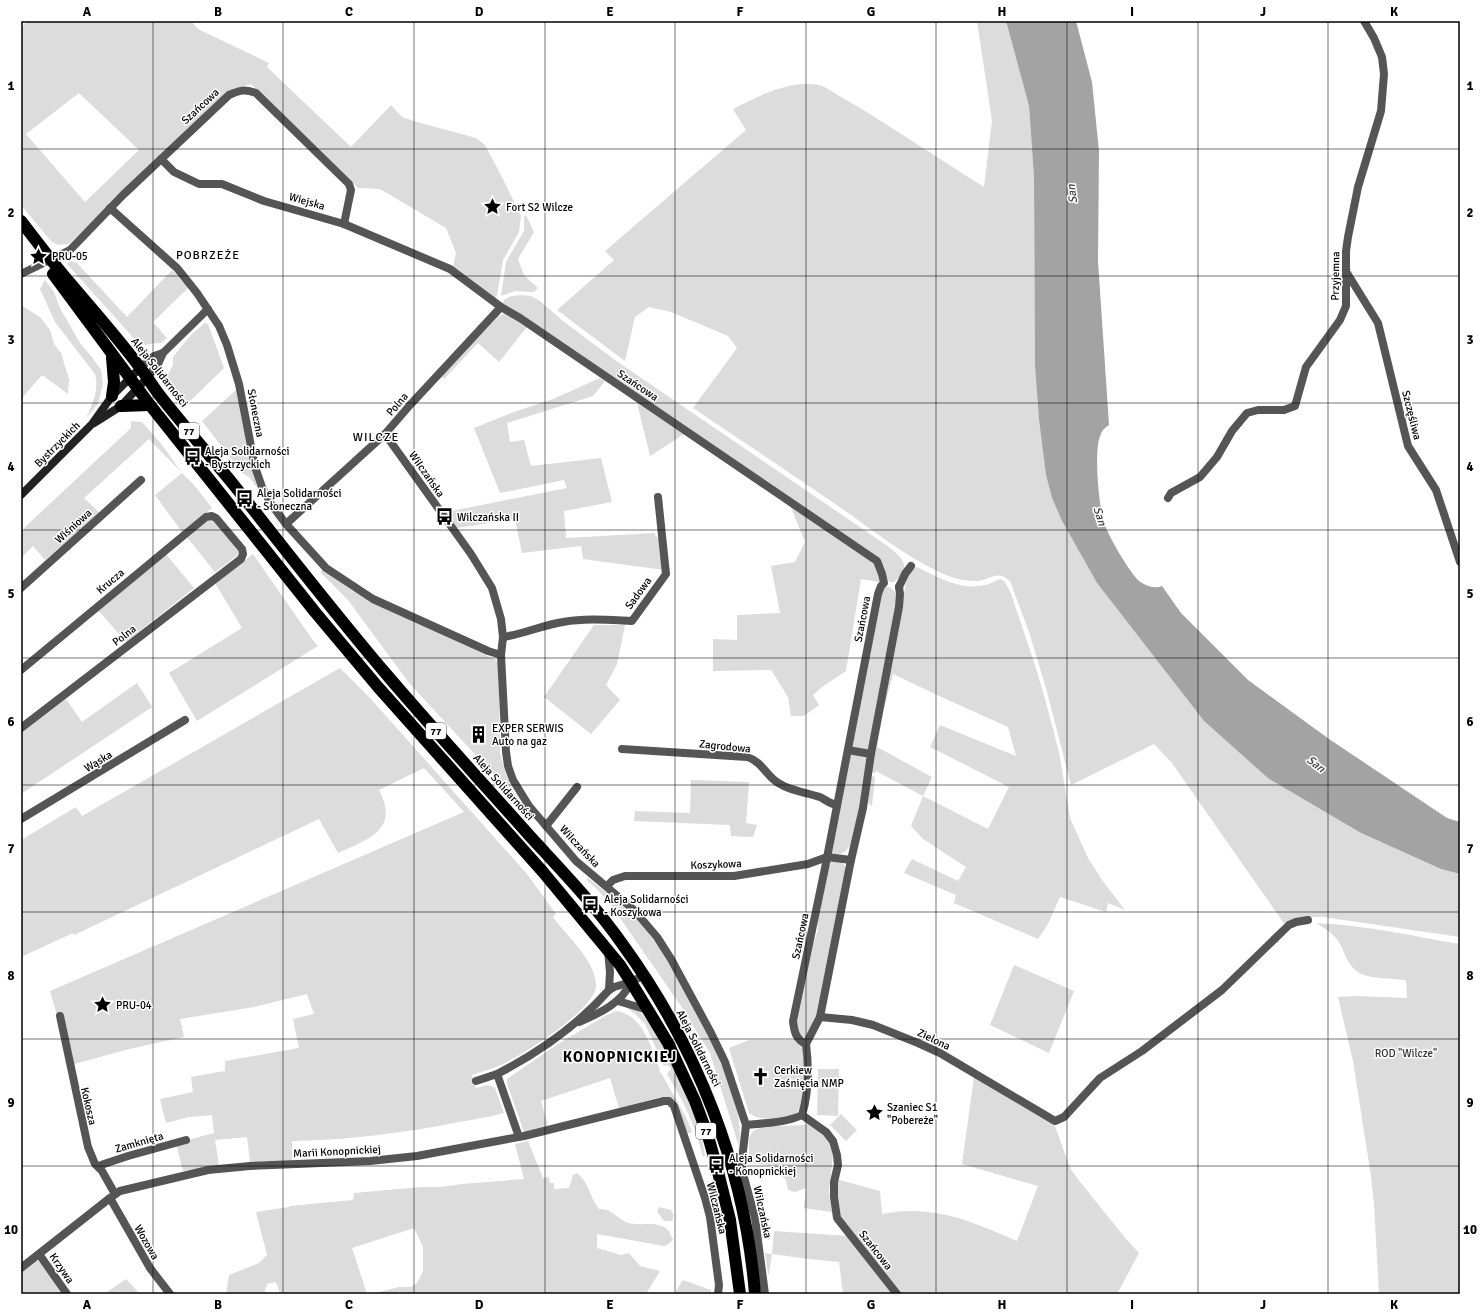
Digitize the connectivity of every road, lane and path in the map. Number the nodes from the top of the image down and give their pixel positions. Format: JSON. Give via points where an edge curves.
{"nodes":[{"id":1,"x":1364,"y":21,"type":"edge"},
{"id":2,"x":161,"y":159,"type":"junction"},
{"id":3,"x":110,"y":208,"type":"junction"},
{"id":4,"x":21,"y":221,"type":"edge"},
{"id":5,"x":344,"y":224,"type":"junction"},
{"id":6,"x":21,"y":234,"type":"edge"},
{"id":7,"x":450,"y":269,"type":"joint"},
{"id":8,"x":1347,"y":273,"type":"junction"},
{"id":9,"x":21,"y":274,"type":"edge"},
{"id":10,"x":63,"y":281,"type":"junction"},
{"id":11,"x":501,"y":307,"type":"junction"},
{"id":12,"x":208,"y":309,"type":"junction"},
{"id":13,"x":163,"y":353,"type":"junction"},
{"id":14,"x":112,"y":355,"type":"junction"},
{"id":15,"x":144,"y":373,"type":"junction"},
{"id":16,"x":133,"y":383,"type":"junction"},
{"id":17,"x":112,"y":396,"type":"junction"},
{"id":18,"x":150,"y":405,"type":"junction"},
{"id":19,"x":121,"y":406,"type":"junction"},
{"id":20,"x":92,"y":424,"type":"junction"},
{"id":21,"x":385,"y":434,"type":"junction"},
{"id":22,"x":141,"y":480,"type":"dead end"},
{"id":23,"x":21,"y":496,"type":"edge"},
{"id":24,"x":658,"y":497,"type":"dead end"},
{"id":25,"x":1168,"y":498,"type":"dead end"},
{"id":26,"x":286,"y":524,"type":"junction"},
{"id":27,"x":241,"y":559,"type":"joint"},
{"id":28,"x":1460,"y":562,"type":"edge"},
{"id":29,"x":911,"y":566,"type":"dead end"},
{"id":30,"x":884,"y":583,"type":"junction"},
{"id":31,"x":899,"y":587,"type":"junction"},
{"id":32,"x":21,"y":588,"type":"edge"},
{"id":33,"x":503,"y":637,"type":"junction"},
{"id":34,"x":501,"y":655,"type":"junction"},
{"id":35,"x":21,"y":670,"type":"edge"},
{"id":36,"x":185,"y":720,"type":"dead end"},
{"id":37,"x":21,"y":728,"type":"edge"},
{"id":38,"x":622,"y":749,"type":"dead end"},
{"id":39,"x":848,"y":750,"type":"junction"},
{"id":40,"x":871,"y":754,"type":"junction"},
{"id":41,"x":577,"y":787,"type":"dead end"},
{"id":42,"x":837,"y":805,"type":"junction"},
{"id":43,"x":21,"y":820,"type":"edge"},
{"id":44,"x":546,"y":826,"type":"junction"},
{"id":45,"x":827,"y":857,"type":"junction"},
{"id":46,"x":851,"y":860,"type":"junction"},
{"id":47,"x":607,"y":886,"type":"junction"},
{"id":48,"x":1308,"y":920,"type":"dead end"},
{"id":49,"x":608,"y":951,"type":"junction"},
{"id":50,"x":644,"y":974,"type":"junction"},
{"id":51,"x":631,"y":982,"type":"junction"},
{"id":52,"x":609,"y":990,"type":"junction"},
{"id":53,"x":618,"y":1001,"type":"junction"},
{"id":54,"x":649,"y":1010,"type":"junction"},
{"id":55,"x":60,"y":1016,"type":"dead end"},
{"id":56,"x":820,"y":1017,"type":"junction"},
{"id":57,"x":575,"y":1024,"type":"junction"},
{"id":58,"x":806,"y":1044,"type":"junction"},
{"id":59,"x":497,"y":1074,"type":"junction"},
{"id":60,"x":476,"y":1081,"type":"dead end"},
{"id":61,"x":674,"y":1106,"type":"joint"},
{"id":62,"x":802,"y":1115,"type":"junction"},
{"id":63,"x":746,"y":1125,"type":"junction"},
{"id":64,"x":519,"y":1137,"type":"junction"},
{"id":65,"x":186,"y":1140,"type":"dead end"},
{"id":66,"x":99,"y":1168,"type":"junction"},
{"id":67,"x":112,"y":1196,"type":"junction"},
{"id":68,"x":39,"y":1254,"type":"junction"},
{"id":69,"x":21,"y":1268,"type":"edge"},
{"id":70,"x":67,"y":1294,"type":"edge"},
{"id":71,"x":170,"y":1294,"type":"edge"},
{"id":72,"x":718,"y":1294,"type":"edge"},
{"id":73,"x":740,"y":1294,"type":"edge"},
{"id":74,"x":755,"y":1294,"type":"edge"},
{"id":75,"x":765,"y":1294,"type":"edge"},
{"id":76,"x":897,"y":1294,"type":"edge"}],
"edges":[{"from":1,"to":8,"type":"street","name":"Przyjemna","via":[[1382,57],[1384,74],[1381,112],[1358,187],[1348,237]]},
{"from":2,"to":3,"type":"street","name":"Szańcowa"},
{"from":2,"to":5,"type":"street","name":"Wiejska","via":[[174,172],[199,184],[222,184],[264,201]]},
{"from":2,"to":5,"type":"street","name":"Szańcowa","via":[[229,95],[239,90],[256,93],[349,184],[351,190]]},
{"from":3,"to":9,"type":"street","name":"Szańcowa","via":[[70,250]]},
{"from":3,"to":12,"type":"street","name":"Słoneczna","via":[[177,268]]},
{"from":4,"to":10,"type":"highway","number":"77"},
{"from":5,"to":7,"type":"street","name":"Wiejska"},
{"from":6,"to":10,"type":"highway","number":"77"},
{"from":7,"to":11,"type":"street","name":"Szańcowa"},
{"from":8,"to":25,"type":"street","name":"Przyjemna","via":[[1346,306],[1340,320],[1306,367],[1295,406],[1284,410],[1258,410],[1247,413],[1200,477],[1170,493]]},
{"from":8,"to":28,"type":"street","name":"Szczęśliwa","via":[[1378,323],[1408,446],[1436,490]]},
{"from":10,"to":14,"type":"highway","number":"77"},
{"from":10,"to":15,"type":"highway","name":"Aleja Solidarności","number":"77"},
{"from":11,"to":21,"type":"street","name":"Polna"},
{"from":11,"to":30,"type":"street","name":"Szańcowa","via":[[877,561]]},
{"from":12,"to":13,"type":"street"},
{"from":12,"to":26,"type":"street","name":"Słoneczna","via":[[234,365],[255,467],[262,488]]},
{"from":13,"to":15,"type":"street","via":[[160,362]]},
{"from":13,"to":15,"type":"street","via":[[154,356]]},
{"from":14,"to":16,"type":"highway","number":"77"},
{"from":14,"to":17,"type":"highway"},
{"from":15,"to":16,"type":"street"},
{"from":15,"to":16,"type":"street"},
{"from":15,"to":50,"type":"highway","name":"Aleja Solidarności","number":"77","via":[[386,675],[555,863],[621,941]]},
{"from":16,"to":17,"type":"street"},
{"from":16,"to":18,"type":"highway","number":"77"},
{"from":16,"to":19,"type":"street"},
{"from":17,"to":20,"type":"street"},
{"from":18,"to":19,"type":"highway"},
{"from":18,"to":49,"type":"highway","number":"77","via":[[378,688],[543,872]]},
{"from":19,"to":20,"type":"street"},
{"from":20,"to":23,"type":"street","name":"Bystrzyckich"},
{"from":21,"to":26,"type":"street","name":"Polna"},
{"from":21,"to":33,"type":"street","name":"WiIczańska","via":[[484,574],[497,602]]},
{"from":22,"to":32,"type":"street","name":"Wiśniowa"},
{"from":24,"to":33,"type":"street","name":"Sadowa","via":[[666,574],[632,621],[562,622]]},
{"from":26,"to":34,"type":"street","name":"Słoneczna","via":[[326,568],[373,599]]},
{"from":27,"to":35,"type":"street","name":"Krucza","via":[[244,554],[242,549],[216,518],[206,517]]},
{"from":27,"to":37,"type":"street","name":"Polna"},
{"from":29,"to":31,"type":"street"},
{"from":30,"to":31,"type":"street"},
{"from":30,"to":39,"type":"street","name":"Szańcowa","via":[[878,594]]},
{"from":31,"to":40,"type":"street","via":[[899,607]]},
{"from":33,"to":34,"type":"street","name":"WiIczańska"},
{"from":34,"to":44,"type":"street","name":"WiIczańska","via":[[508,766],[525,800]]},
{"from":36,"to":43,"type":"street","name":"Wąska"},
{"from":38,"to":42,"type":"street","name":"Zagrodowa","via":[[747,757],[758,762],[778,783]]},
{"from":39,"to":40,"type":"street"},
{"from":39,"to":42,"type":"street","name":"Szańcowa"},
{"from":40,"to":46,"type":"street","via":[[863,808]]},
{"from":41,"to":44,"type":"street"},
{"from":42,"to":45,"type":"street","name":"Szańcowa"},
{"from":44,"to":47,"type":"street","name":"WiIczańska","via":[[576,861]]},
{"from":45,"to":46,"type":"street","name":"Koszykowa"},
{"from":45,"to":47,"type":"street","name":"Koszykowa","via":[[808,864],[734,876],[625,876],[613,880]]},
{"from":45,"to":58,"type":"street","name":"Szańcowa","via":[[793,1021],[794,1032],[800,1042]]},
{"from":46,"to":56,"type":"street"},
{"from":47,"to":63,"type":"street","name":"WiIczańska","via":[[644,920],[665,948],[725,1062]]},
{"from":48,"to":56,"type":"street","name":"Zielona","via":[[1289,925],[1222,990],[1142,1051],[1100,1078],[1064,1117],[1055,1121],[940,1053],[918,1043],[866,1023]]},
{"from":49,"to":51,"type":"highway","number":"77"},
{"from":49,"to":52,"type":"street"},
{"from":50,"to":51,"type":"street"},
{"from":50,"to":74,"type":"highway","name":"Aleja Solidarności","number":"77","via":[[691,1060],[721,1130],[747,1234]]},
{"from":51,"to":52,"type":"street"},
{"from":51,"to":53,"type":"street","via":[[626,993]]},
{"from":51,"to":54,"type":"highway","number":"77"},
{"from":52,"to":57,"type":"street"},
{"from":53,"to":54,"type":"street"},
{"from":53,"to":57,"type":"street"},
{"from":54,"to":73,"type":"highway","number":"77","via":[[668,1043],[708,1136],[730,1220]]},
{"from":55,"to":66,"type":"street","name":"Kokosza","via":[[88,1147]]},
{"from":56,"to":58,"type":"street"},
{"from":57,"to":59,"type":"street","via":[[520,1062]]},
{"from":58,"to":62,"type":"street","via":[[807,1098]]},
{"from":59,"to":60,"type":"street"},
{"from":59,"to":64,"type":"street"},
{"from":61,"to":64,"type":"street","name":"Marii Konopnickiej","via":[[664,1101]]},
{"from":61,"to":72,"type":"street","name":"Wilczańska","via":[[710,1217],[720,1285]]},
{"from":62,"to":63,"type":"street","via":[[779,1122]]},
{"from":62,"to":76,"type":"street","name":"Szańcowa","via":[[826,1132],[833,1141],[838,1165],[834,1182],[837,1218]]},
{"from":63,"to":75,"type":"street","name":"WiIczańska","via":[[742,1170],[755,1218]]},
{"from":64,"to":67,"type":"street","name":"Marii Konopnickiej","via":[[425,1155],[370,1161],[208,1170]]},
{"from":65,"to":66,"type":"street","name":"Zamknięta","via":[[128,1156],[101,1165]]},
{"from":66,"to":67,"type":"street","name":"Kokosza"},
{"from":67,"to":68,"type":"street","name":"Marii Konopnickiej"},
{"from":67,"to":71,"type":"street","name":"Wozowa","via":[[150,1268]]},
{"from":68,"to":69,"type":"street","name":"Marii Konopnickiej"},
{"from":68,"to":70,"type":"street","name":"Krzywa"}]}
